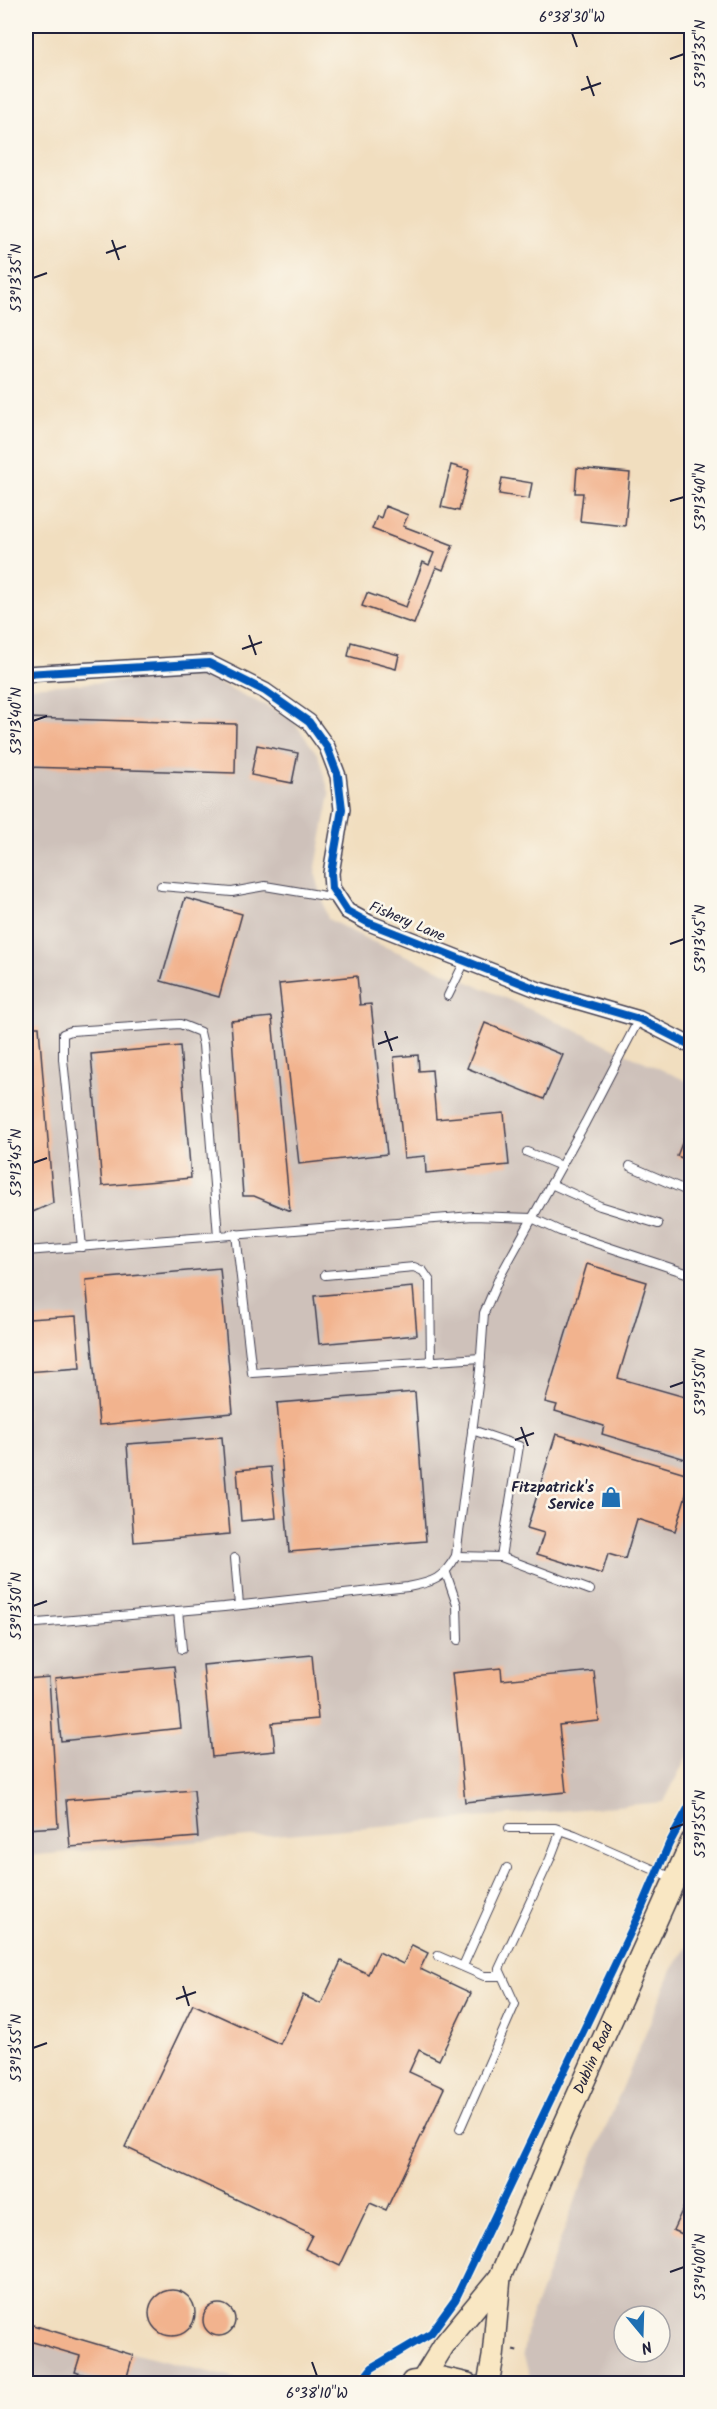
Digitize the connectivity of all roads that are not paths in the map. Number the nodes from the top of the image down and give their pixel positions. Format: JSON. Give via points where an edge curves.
{"nodes":[{"id":1,"x":26,"y":675,"type":"edge"},
{"id":2,"x":161,"y":886,"type":"dead end"},
{"id":3,"x":339,"y":898,"type":"junction"},
{"id":4,"x":465,"y":961,"type":"junction"},
{"id":5,"x":448,"y":996,"type":"dead end"},
{"id":6,"x":639,"y":1019,"type":"junction"},
{"id":7,"x":692,"y":1046,"type":"edge"},
{"id":8,"x":527,"y":1152,"type":"dead end"},
{"id":9,"x":561,"y":1166,"type":"junction"},
{"id":10,"x":630,"y":1166,"type":"dead end"},
{"id":11,"x":551,"y":1184,"type":"junction"},
{"id":12,"x":692,"y":1193,"type":"edge"},
{"id":13,"x":532,"y":1218,"type":"junction"},
{"id":14,"x":658,"y":1224,"type":"dead end"},
{"id":15,"x":236,"y":1234,"type":"junction"},
{"id":16,"x":218,"y":1236,"type":"junction"},
{"id":17,"x":82,"y":1247,"type":"junction"},
{"id":18,"x":26,"y":1251,"type":"edge"},
{"id":19,"x":325,"y":1275,"type":"dead end"},
{"id":20,"x":692,"y":1275,"type":"edge"},
{"id":21,"x":481,"y":1358,"type":"junction"},
{"id":22,"x":431,"y":1362,"type":"junction"},
{"id":23,"x":472,"y":1430,"type":"junction"},
{"id":24,"x":456,"y":1556,"type":"junction"},
{"id":25,"x":501,"y":1557,"type":"junction"},
{"id":26,"x":235,"y":1558,"type":"dead end"},
{"id":27,"x":446,"y":1573,"type":"junction"},
{"id":28,"x":590,"y":1590,"type":"dead end"},
{"id":29,"x":239,"y":1605,"type":"junction"},
{"id":30,"x":178,"y":1611,"type":"junction"},
{"id":31,"x":26,"y":1624,"type":"edge"},
{"id":32,"x":458,"y":1640,"type":"dead end"},
{"id":33,"x":182,"y":1649,"type":"dead end"},
{"id":34,"x":509,"y":1828,"type":"dead end"},
{"id":35,"x":561,"y":1830,"type":"junction"},
{"id":36,"x":692,"y":1842,"type":"edge"},
{"id":37,"x":507,"y":1868,"type":"dead end"},
{"id":38,"x":675,"y":1879,"type":"junction"},
{"id":39,"x":438,"y":1956,"type":"dead end"},
{"id":40,"x":463,"y":1966,"type":"junction"},
{"id":41,"x":501,"y":1976,"type":"junction"},
{"id":42,"x":460,"y":2129,"type":"dead end"},
{"id":43,"x":500,"y":2277,"type":"junction"},
{"id":44,"x":416,"y":2381,"type":"edge"},
{"id":45,"x":468,"y":2384,"type":"edge"},
{"id":46,"x":488,"y":2384,"type":"edge"}],
"edges":[{"from":1,"to":3,"type":"street","via":[[209,663],[265,691],[309,722],[327,747],[338,776],[342,809],[331,873],[332,888]]},
{"from":2,"to":3,"type":"lane","via":[[232,892],[265,886]]},
{"from":3,"to":4,"type":"street","name":"Fishery Lane","via":[[347,911],[369,923]]},
{"from":4,"to":5,"type":"lane"},
{"from":4,"to":6,"type":"street","name":"Fishery Lane","via":[[539,990]]},
{"from":6,"to":7,"type":"street","name":"Fishery Lane"},
{"from":6,"to":9,"type":"lane"},
{"from":8,"to":9,"type":"lane"},
{"from":9,"to":11,"type":"lane"},
{"from":10,"to":12,"type":"lane"},
{"from":11,"to":13,"type":"lane"},
{"from":11,"to":14,"type":"lane","via":[[600,1206]]},
{"from":13,"to":15,"type":"lane","via":[[473,1216]]},
{"from":13,"to":20,"type":"lane"},
{"from":13,"to":21,"type":"lane","via":[[484,1313]]},
{"from":15,"to":16,"type":"lane"},
{"from":15,"to":22,"type":"lane","via":[[252,1373]]},
{"from":16,"to":17,"type":"lane"},
{"from":16,"to":17,"type":"lane","via":[[200,1032],[180,1024],[71,1031],[63,1034],[63,1059]]},
{"from":17,"to":18,"type":"lane"},
{"from":19,"to":22,"type":"lane","via":[[414,1267],[423,1271],[430,1281]]},
{"from":21,"to":22,"type":"lane"},
{"from":21,"to":23,"type":"lane"},
{"from":23,"to":24,"type":"lane"},
{"from":23,"to":25,"type":"lane","via":[[519,1446]]},
{"from":24,"to":25,"type":"lane"},
{"from":24,"to":27,"type":"lane"},
{"from":25,"to":28,"type":"lane"},
{"from":26,"to":29,"type":"lane"},
{"from":27,"to":29,"type":"lane","via":[[430,1583],[408,1587]]},
{"from":27,"to":32,"type":"lane","via":[[457,1605]]},
{"from":29,"to":30,"type":"lane"},
{"from":30,"to":31,"type":"lane"},
{"from":30,"to":33,"type":"lane"},
{"from":34,"to":35,"type":"lane"},
{"from":35,"to":38,"type":"lane"},
{"from":35,"to":41,"type":"lane","via":[[499,1969]]},
{"from":36,"to":38,"type":"main road","name":"Dublin Road"},
{"from":37,"to":40,"type":"lane"},
{"from":38,"to":43,"type":"main road","name":"Dublin Road"},
{"from":39,"to":40,"type":"lane"},
{"from":40,"to":41,"type":"lane","via":[[484,1976]]},
{"from":41,"to":42,"type":"lane","via":[[515,2004]]},
{"from":43,"to":44,"type":"main road","name":"Dublin Road"},
{"from":43,"to":46,"type":"main road","name":"Dublin Road"},
{"from":44,"to":45,"type":"main road","via":[[442,2378]]}]}
